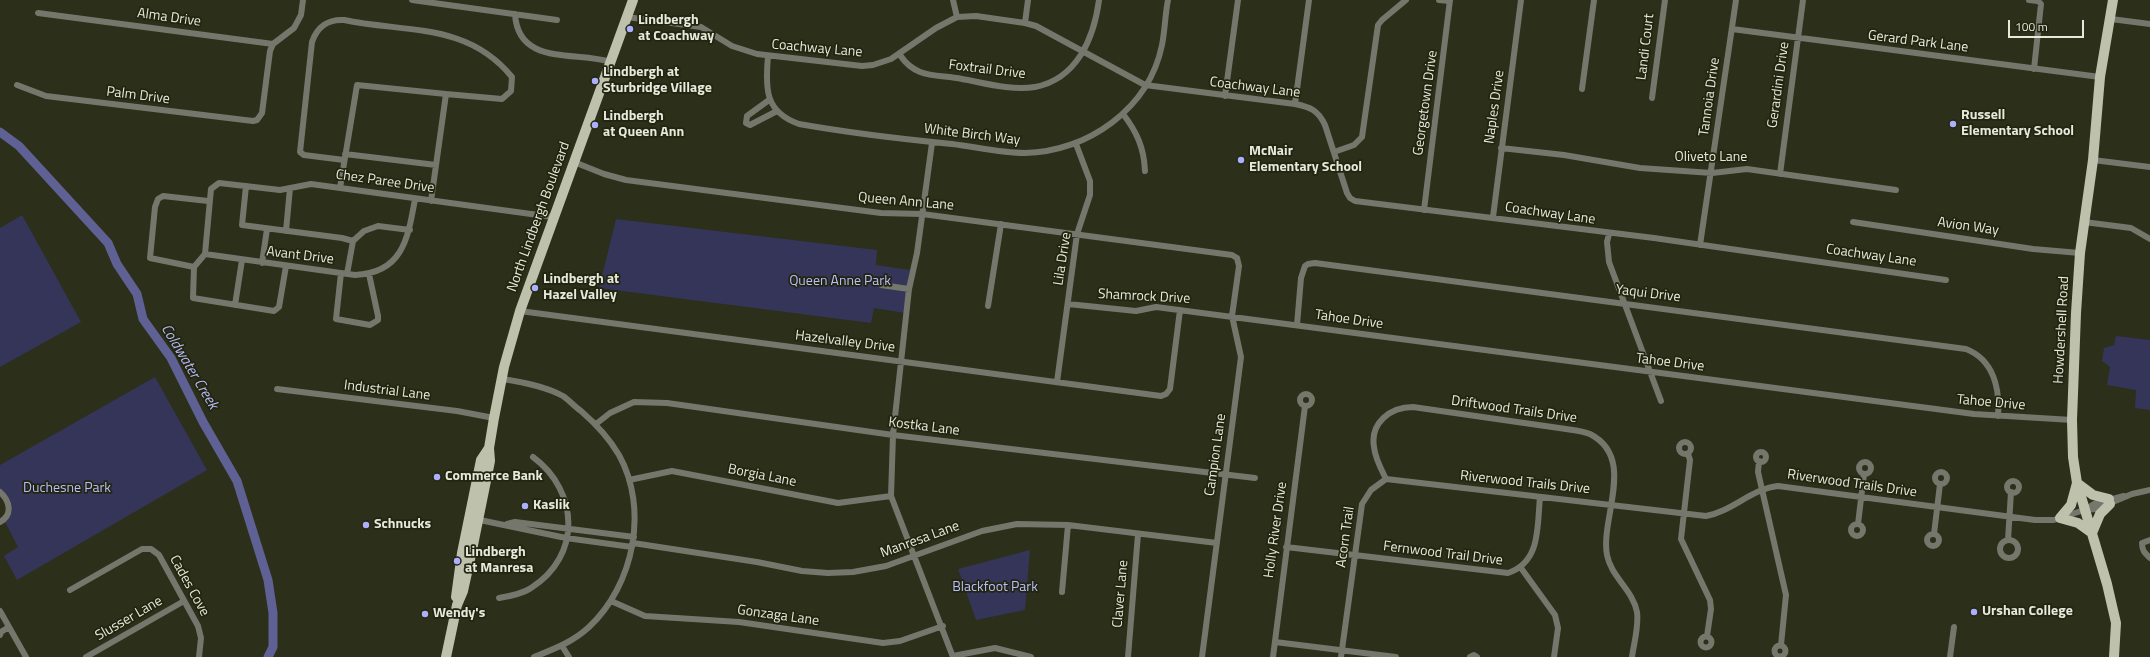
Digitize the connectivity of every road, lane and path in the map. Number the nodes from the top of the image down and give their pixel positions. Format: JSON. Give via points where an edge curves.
{"nodes":[{"id":1,"x":303,"y":0,"type":"edge"},
{"id":2,"x":412,"y":0,"type":"edge"},
{"id":3,"x":633,"y":0,"type":"edge"},
{"id":4,"x":952,"y":0,"type":"edge"},
{"id":5,"x":1028,"y":0,"type":"edge"},
{"id":6,"x":1099,"y":0,"type":"edge"},
{"id":7,"x":1168,"y":0,"type":"edge"},
{"id":8,"x":1238,"y":0,"type":"edge"},
{"id":9,"x":1308,"y":0,"type":"edge"},
{"id":10,"x":1406,"y":0,"type":"edge"},
{"id":11,"x":1439,"y":0,"type":"edge"},
{"id":12,"x":1521,"y":0,"type":"edge"},
{"id":13,"x":1594,"y":0,"type":"edge"},
{"id":14,"x":1664,"y":0,"type":"edge"},
{"id":15,"x":1736,"y":0,"type":"edge"},
{"id":16,"x":1803,"y":0,"type":"edge"},
{"id":17,"x":2029,"y":0,"type":"edge"},
{"id":18,"x":2113,"y":0,"type":"edge"},
{"id":19,"x":1450,"y":1,"type":"edge"},
{"id":20,"x":38,"y":13,"type":"dead end"},
{"id":21,"x":515,"y":14,"type":"junction"},
{"id":22,"x":627,"y":17,"type":"junction"},
{"id":23,"x":957,"y":17,"type":"junction"},
{"id":24,"x":2111,"y":19,"type":"junction"},
{"id":25,"x":557,"y":20,"type":"dead end"},
{"id":26,"x":1025,"y":23,"type":"junction"},
{"id":27,"x":2150,"y":24,"type":"edge"},
{"id":28,"x":1732,"y":29,"type":"junction"},
{"id":29,"x":1798,"y":38,"type":"junction"},
{"id":30,"x":272,"y":44,"type":"junction"},
{"id":31,"x":1084,"y":51,"type":"junction"},
{"id":32,"x":900,"y":55,"type":"junction"},
{"id":33,"x":768,"y":56,"type":"junction"},
{"id":34,"x":610,"y":62,"type":"junction"},
{"id":35,"x":2034,"y":69,"type":"junction"},
{"id":36,"x":2100,"y":77,"type":"junction"},
{"id":37,"x":17,"y":85,"type":"dead end"},
{"id":38,"x":1145,"y":85,"type":"junction"},
{"id":39,"x":1582,"y":89,"type":"dead end"},
{"id":40,"x":446,"y":94,"type":"junction"},
{"id":41,"x":1225,"y":96,"type":"junction"},
{"id":42,"x":1652,"y":98,"type":"dead end"},
{"id":43,"x":769,"y":100,"type":"junction"},
{"id":44,"x":1294,"y":104,"type":"junction"},
{"id":45,"x":777,"y":111,"type":"junction"},
{"id":46,"x":1123,"y":114,"type":"junction"},
{"id":47,"x":932,"y":142,"type":"junction"},
{"id":48,"x":1076,"y":144,"type":"junction"},
{"id":49,"x":1502,"y":148,"type":"junction"},
{"id":50,"x":1334,"y":152,"type":"junction"},
{"id":51,"x":345,"y":157,"type":"junction"},
{"id":52,"x":2093,"y":160,"type":"junction"},
{"id":53,"x":574,"y":162,"type":"junction"},
{"id":54,"x":436,"y":165,"type":"junction"},
{"id":55,"x":2150,"y":166,"type":"edge"},
{"id":56,"x":1144,"y":171,"type":"dead end"},
{"id":57,"x":1712,"y":173,"type":"junction"},
{"id":58,"x":1780,"y":174,"type":"junction"},
{"id":59,"x":246,"y":186,"type":"junction"},
{"id":60,"x":290,"y":188,"type":"junction"},
{"id":61,"x":340,"y":188,"type":"junction"},
{"id":62,"x":1896,"y":190,"type":"dead end"},
{"id":63,"x":415,"y":199,"type":"junction"},
{"id":64,"x":208,"y":201,"type":"junction"},
{"id":65,"x":431,"y":201,"type":"junction"},
{"id":66,"x":1424,"y":210,"type":"junction"},
{"id":67,"x":922,"y":214,"type":"junction"},
{"id":68,"x":553,"y":217,"type":"junction"},
{"id":69,"x":1493,"y":217,"type":"junction"},
{"id":70,"x":1853,"y":222,"type":"dead end"},
{"id":71,"x":2084,"y":222,"type":"junction"},
{"id":72,"x":1002,"y":224,"type":"junction"},
{"id":73,"x":267,"y":229,"type":"junction"},
{"id":74,"x":286,"y":230,"type":"junction"},
{"id":75,"x":410,"y":230,"type":"junction"},
{"id":76,"x":1077,"y":234,"type":"junction"},
{"id":77,"x":1609,"y":234,"type":"junction"},
{"id":78,"x":2150,"y":238,"type":"edge"},
{"id":79,"x":353,"y":241,"type":"junction"},
{"id":80,"x":1700,"y":245,"type":"junction"},
{"id":81,"x":1242,"y":253,"type":"dead end"},
{"id":82,"x":2080,"y":253,"type":"junction"},
{"id":83,"x":205,"y":254,"type":"junction"},
{"id":84,"x":1237,"y":258,"type":"junction"},
{"id":85,"x":242,"y":260,"type":"junction"},
{"id":86,"x":262,"y":263,"type":"junction"},
{"id":87,"x":286,"y":266,"type":"junction"},
{"id":88,"x":194,"y":267,"type":"junction"},
{"id":89,"x":344,"y":274,"type":"junction"},
{"id":90,"x":369,"y":274,"type":"junction"},
{"id":91,"x":1946,"y":280,"type":"dead end"},
{"id":92,"x":881,"y":285,"type":"dead end"},
{"id":93,"x":909,"y":289,"type":"junction"},
{"id":94,"x":1624,"y":303,"type":"junction"},
{"id":95,"x":1068,"y":304,"type":"junction"},
{"id":96,"x":235,"y":305,"type":"junction"},
{"id":97,"x":988,"y":306,"type":"dead end"},
{"id":98,"x":1180,"y":310,"type":"junction"},
{"id":99,"x":520,"y":311,"type":"junction"},
{"id":100,"x":1232,"y":316,"type":"junction"},
{"id":101,"x":1266,"y":320,"type":"joint"},
{"id":102,"x":1297,"y":325,"type":"junction"},
{"id":103,"x":902,"y":362,"type":"junction"},
{"id":104,"x":1650,"y":372,"type":"junction"},
{"id":105,"x":502,"y":379,"type":"junction"},
{"id":106,"x":1057,"y":382,"type":"junction"},
{"id":107,"x":277,"y":389,"type":"dead end"},
{"id":108,"x":1661,"y":401,"type":"dead end"},
{"id":109,"x":1305,"y":406,"type":"dead end"},
{"id":110,"x":1998,"y":416,"type":"junction"},
{"id":111,"x":494,"y":418,"type":"junction"},
{"id":112,"x":2072,"y":420,"type":"junction"},
{"id":113,"x":596,"y":424,"type":"junction"},
{"id":114,"x":893,"y":435,"type":"junction"},
{"id":115,"x":1688,"y":454,"type":"dead end"},
{"id":116,"x":533,"y":457,"type":"dead end"},
{"id":117,"x":1759,"y":461,"type":"dead end"},
{"id":118,"x":1864,"y":474,"type":"dead end"},
{"id":119,"x":1226,"y":475,"type":"junction"},
{"id":120,"x":1255,"y":478,"type":"dead end"},
{"id":121,"x":1386,"y":479,"type":"junction"},
{"id":122,"x":629,"y":480,"type":"junction"},
{"id":123,"x":2077,"y":483,"type":"junction"},
{"id":124,"x":1940,"y":484,"type":"dead end"},
{"id":125,"x":1763,"y":489,"type":"junction"},
{"id":126,"x":2150,"y":490,"type":"edge"},
{"id":127,"x":0,"y":492,"type":"edge"},
{"id":128,"x":2011,"y":492,"type":"dead end"},
{"id":129,"x":891,"y":496,"type":"junction"},
{"id":130,"x":1540,"y":497,"type":"junction"},
{"id":131,"x":1861,"y":497,"type":"junction"},
{"id":132,"x":2110,"y":502,"type":"junction"},
{"id":133,"x":1612,"y":504,"type":"junction"},
{"id":134,"x":1937,"y":508,"type":"junction"},
{"id":135,"x":2084,"y":510,"type":"junction"},
{"id":136,"x":1683,"y":514,"type":"junction"},
{"id":137,"x":2009,"y":517,"type":"junction"},
{"id":138,"x":2060,"y":518,"type":"junction"},
{"id":139,"x":474,"y":519,"type":"junction"},
{"id":140,"x":0,"y":522,"type":"edge"},
{"id":141,"x":507,"y":524,"type":"junction"},
{"id":142,"x":1858,"y":524,"type":"dead end"},
{"id":143,"x":1068,"y":525,"type":"junction"},
{"id":144,"x":568,"y":528,"type":"junction"},
{"id":145,"x":2092,"y":533,"type":"junction"},
{"id":146,"x":1138,"y":534,"type":"junction"},
{"id":147,"x":1934,"y":534,"type":"dead end"},
{"id":148,"x":566,"y":538,"type":"junction"},
{"id":149,"x":2008,"y":540,"type":"dead end"},
{"id":150,"x":2150,"y":540,"type":"edge"},
{"id":151,"x":633,"y":542,"type":"junction"},
{"id":152,"x":1217,"y":543,"type":"junction"},
{"id":153,"x":1286,"y":547,"type":"junction"},
{"id":154,"x":1356,"y":555,"type":"junction"},
{"id":155,"x":913,"y":556,"type":"junction"},
{"id":156,"x":2150,"y":558,"type":"edge"},
{"id":157,"x":1521,"y":568,"type":"junction"},
{"id":158,"x":70,"y":590,"type":"dead end"},
{"id":159,"x":1062,"y":592,"type":"dead end"},
{"id":160,"x":499,"y":598,"type":"dead end"},
{"id":161,"x":611,"y":601,"type":"junction"},
{"id":162,"x":184,"y":602,"type":"junction"},
{"id":163,"x":0,"y":611,"type":"edge"},
{"id":164,"x":943,"y":626,"type":"junction"},
{"id":165,"x":9,"y":627,"type":"junction"},
{"id":166,"x":1954,"y":627,"type":"dead end"},
{"id":167,"x":0,"y":633,"type":"edge"},
{"id":168,"x":1707,"y":636,"type":"dead end"},
{"id":169,"x":1275,"y":642,"type":"junction"},
{"id":170,"x":1781,"y":645,"type":"dead end"},
{"id":171,"x":562,"y":646,"type":"junction"},
{"id":172,"x":1342,"y":654,"type":"edge"},
{"id":173,"x":2115,"y":655,"type":"edge"},
{"id":174,"x":953,"y":656,"type":"edge"},
{"id":175,"x":26,"y":657,"type":"edge"},
{"id":176,"x":86,"y":657,"type":"edge"},
{"id":177,"x":199,"y":657,"type":"edge"},
{"id":178,"x":446,"y":657,"type":"edge"},
{"id":179,"x":534,"y":657,"type":"edge"},
{"id":180,"x":569,"y":657,"type":"edge"},
{"id":181,"x":1031,"y":657,"type":"edge"},
{"id":182,"x":1128,"y":657,"type":"edge"},
{"id":183,"x":1202,"y":657,"type":"edge"},
{"id":184,"x":1273,"y":657,"type":"edge"},
{"id":185,"x":1396,"y":657,"type":"edge"},
{"id":186,"x":1470,"y":657,"type":"edge"},
{"id":187,"x":1477,"y":657,"type":"edge"},
{"id":188,"x":1554,"y":657,"type":"edge"},
{"id":189,"x":1632,"y":657,"type":"edge"},
{"id":190,"x":1950,"y":657,"type":"edge"}],
"edges":[{"from":1,"to":30,"type":"street","via":[[301,15],[294,28]]},
{"from":2,"to":21,"type":"street"},
{"from":3,"to":22,"type":"main road","name":"North Lindbergh Boulevard"},
{"from":4,"to":23,"type":"street"},
{"from":5,"to":26,"type":"street"},
{"from":6,"to":31,"type":"street","name":"Foxtrail Drive","via":[[1094,30]]},
{"from":7,"to":38,"type":"street","name":"White Birch Way","via":[[1162,45]]},
{"from":8,"to":41,"type":"street"},
{"from":9,"to":44,"type":"street"},
{"from":10,"to":50,"type":"street","via":[[1378,25],[1362,137],[1354,145]]},
{"from":11,"to":19,"type":"street"},
{"from":12,"to":49,"type":"street","name":"Naples Drive"},
{"from":13,"to":39,"type":"street"},
{"from":14,"to":42,"type":"street","name":"Landi Court"},
{"from":15,"to":28,"type":"street","name":"Tannoia Drive"},
{"from":16,"to":29,"type":"street","name":"Gerardini Drive"},
{"from":17,"to":35,"type":"street","via":[[2041,4]]},
{"from":18,"to":24,"type":"main road","name":"Howdershell Road"},
{"from":19,"to":66,"type":"street","name":"Georgetown Drive"},
{"from":20,"to":30,"type":"street","name":"Alma Drive"},
{"from":21,"to":25,"type":"street"},
{"from":21,"to":34,"type":"street","via":[[515,23],[521,36],[535,49]]},
{"from":22,"to":33,"type":"street","name":"Coachway Lane","via":[[699,26],[732,46]]},
{"from":22,"to":34,"type":"main road","name":"North Lindbergh Boulevard"},
{"from":23,"to":26,"type":"street","name":"Coachway Lane"},
{"from":23,"to":32,"type":"street","name":"Coachway Lane","via":[[936,28]]},
{"from":24,"to":27,"type":"street"},
{"from":24,"to":36,"type":"main road","name":"Howdershell Road"},
{"from":26,"to":31,"type":"street","name":"Coachway Lane"},
{"from":28,"to":29,"type":"street","name":"Gerard Park Lane"},
{"from":28,"to":57,"type":"street","name":"Tannoia Drive"},
{"from":29,"to":35,"type":"street","name":"Gerard Park Lane"},
{"from":29,"to":58,"type":"street","name":"Gerardini Drive"},
{"from":30,"to":37,"type":"street","name":"Palm Drive","via":[[262,113],[257,120],[250,122],[46,96]]},
{"from":31,"to":32,"type":"street","name":"Foxtrail Drive","via":[[1056,80],[1034,87],[1008,86],[923,74],[910,68]]},
{"from":31,"to":38,"type":"street","name":"Coachway Lane"},
{"from":32,"to":33,"type":"street","name":"Coachway Lane","via":[[873,65],[862,66]]},
{"from":33,"to":43,"type":"street","name":"White Birch Way","via":[[766,84]]},
{"from":34,"to":53,"type":"main road","name":"North Lindbergh Boulevard"},
{"from":35,"to":36,"type":"street","name":"Gerard Park Lane"},
{"from":36,"to":52,"type":"main road","name":"Howdershell Road"},
{"from":38,"to":41,"type":"street","name":"Coachway Lane"},
{"from":38,"to":46,"type":"street","name":"White Birch Way"},
{"from":40,"to":51,"type":"street","via":[[357,85]]},
{"from":40,"to":51,"type":"street","via":[[502,99],[511,91],[512,77],[503,66],[461,39],[434,32],[335,19],[324,24],[312,42],[300,152],[304,155]]},
{"from":40,"to":54,"type":"street"},
{"from":41,"to":44,"type":"street","name":"Coachway Lane"},
{"from":43,"to":45,"type":"street","name":"White Birch Way"},
{"from":43,"to":45,"type":"street","via":[[747,116],[746,123],[750,124]]},
{"from":44,"to":50,"type":"street","name":"Coachway Lane","via":[[1310,107],[1320,114]]},
{"from":45,"to":47,"type":"street","name":"White Birch Way","via":[[799,124]]},
{"from":46,"to":48,"type":"street","name":"White Birch Way"},
{"from":46,"to":56,"type":"street","via":[[1141,144]]},
{"from":47,"to":48,"type":"street","name":"White Birch Way","via":[[1025,153],[1043,152]]},
{"from":47,"to":67,"type":"street"},
{"from":48,"to":76,"type":"street","name":"Lila Drive","via":[[1091,188],[1089,204]]},
{"from":49,"to":57,"type":"street","name":"Oliveto Lane","via":[[1640,168]]},
{"from":49,"to":69,"type":"street","name":"Naples Drive"},
{"from":50,"to":66,"type":"street","name":"Coachway Lane","via":[[1350,198],[1367,203]]},
{"from":51,"to":54,"type":"street"},
{"from":51,"to":61,"type":"street"},
{"from":52,"to":55,"type":"street"},
{"from":52,"to":71,"type":"main road","name":"Howdershell Road"},
{"from":53,"to":67,"type":"street","name":"Queen Ann Lane","via":[[626,180],[881,213]]},
{"from":53,"to":68,"type":"main road","name":"North Lindbergh Boulevard"},
{"from":54,"to":65,"type":"street"},
{"from":57,"to":58,"type":"street","name":"Oliveto Lane","via":[[1747,169]]},
{"from":57,"to":80,"type":"street","name":"Tannoia Drive"},
{"from":58,"to":62,"type":"street","name":"Oliveto Lane"},
{"from":59,"to":60,"type":"street","name":"Chez Paree Drive","via":[[280,190]]},
{"from":59,"to":64,"type":"street","name":"Chez Paree Drive","via":[[219,183],[211,189]]},
{"from":59,"to":73,"type":"street","via":[[242,225]]},
{"from":60,"to":61,"type":"street","name":"Chez Paree Drive","via":[[311,184]]},
{"from":60,"to":74,"type":"street"},
{"from":61,"to":63,"type":"street","name":"Chez Paree Drive"},
{"from":63,"to":65,"type":"street","name":"Chez Paree Drive"},
{"from":63,"to":75,"type":"street","name":"Avant Drive"},
{"from":64,"to":83,"type":"street"},
{"from":64,"to":88,"type":"street","via":[[163,196],[158,199],[155,206],[150,258]]},
{"from":65,"to":68,"type":"street","name":"Chez Paree Drive"},
{"from":66,"to":69,"type":"street","name":"Coachway Lane"},
{"from":67,"to":72,"type":"street","name":"Queen Ann Lane"},
{"from":67,"to":93,"type":"street"},
{"from":68,"to":99,"type":"main road","name":"North Lindbergh Boulevard"},
{"from":69,"to":77,"type":"street","name":"Coachway Lane"},
{"from":70,"to":82,"type":"street","name":"Avion Way","via":[[2033,249]]},
{"from":71,"to":78,"type":"street","via":[[2131,228]]},
{"from":71,"to":82,"type":"main road","name":"Howdershell Road"},
{"from":72,"to":76,"type":"street","name":"Queen Ann Lane"},
{"from":72,"to":97,"type":"street"},
{"from":73,"to":74,"type":"street"},
{"from":73,"to":86,"type":"street"},
{"from":74,"to":79,"type":"street"},
{"from":75,"to":79,"type":"street","via":[[378,226],[364,231]]},
{"from":75,"to":90,"type":"street","name":"Avant Drive","via":[[397,257]]},
{"from":76,"to":84,"type":"street","name":"Queen Ann Lane","via":[[1232,255]]},
{"from":76,"to":95,"type":"street","name":"Lila Drive"},
{"from":77,"to":80,"type":"street","name":"Coachway Lane"},
{"from":77,"to":94,"type":"street","via":[[1609,262]]},
{"from":79,"to":89,"type":"street"},
{"from":80,"to":91,"type":"street","name":"Coachway Lane"},
{"from":81,"to":84,"type":"street"},
{"from":82,"to":112,"type":"main road","name":"Howdershell Road"},
{"from":83,"to":85,"type":"street","name":"Avant Drive"},
{"from":83,"to":88,"type":"street"},
{"from":84,"to":100,"type":"street","name":"Campion Lane","via":[[1239,266]]},
{"from":85,"to":86,"type":"street","name":"Avant Drive"},
{"from":85,"to":96,"type":"street"},
{"from":86,"to":87,"type":"street","name":"Avant Drive"},
{"from":87,"to":89,"type":"street","name":"Avant Drive"},
{"from":87,"to":96,"type":"street","via":[[277,309],[274,311]]},
{"from":88,"to":96,"type":"street","via":[[194,298]]},
{"from":89,"to":90,"type":"street","name":"Avant Drive"},
{"from":89,"to":90,"type":"street","via":[[336,319],[370,325],[378,320],[378,316]]},
{"from":92,"to":93,"type":"street"},
{"from":93,"to":103,"type":"street"},
{"from":94,"to":102,"type":"street","name":"Yaqui Drive","via":[[1315,263],[1308,264],[1303,271]]},
{"from":94,"to":104,"type":"street"},
{"from":94,"to":110,"type":"street","name":"Yaqui Drive","via":[[1966,349],[1983,359],[1990,368],[1998,393]]},
{"from":95,"to":98,"type":"street","name":"Shamrock Drive","via":[[1136,311],[1156,307]]},
{"from":95,"to":106,"type":"street","name":"Lila Drive"},
{"from":98,"to":100,"type":"street","name":"Shamrock Drive"},
{"from":98,"to":106,"type":"street","name":"Hazelvalley Drive","via":[[1168,396]]},
{"from":99,"to":103,"type":"street","name":"Hazelvalley Drive"},
{"from":99,"to":105,"type":"main road","name":"North Lindbergh Boulevard"},
{"from":100,"to":101,"type":"street","name":"Shamrock Drive"},
{"from":100,"to":119,"type":"street","name":"Campion Lane","via":[[1241,357]]},
{"from":101,"to":102,"type":"street","name":"Tahoe Drive"},
{"from":102,"to":104,"type":"street","name":"Tahoe Drive"},
{"from":103,"to":106,"type":"street","name":"Hazelvalley Drive"},
{"from":103,"to":114,"type":"street"},
{"from":104,"to":108,"type":"street"},
{"from":104,"to":110,"type":"street","name":"Tahoe Drive"},
{"from":105,"to":111,"type":"main road","name":"North Lindbergh Boulevard"},
{"from":105,"to":113,"type":"street","via":[[529,383],[563,396]]},
{"from":107,"to":111,"type":"street","name":"Industrial Lane","via":[[457,411]]},
{"from":109,"to":153,"type":"street","name":"Holly River Drive"},
{"from":110,"to":112,"type":"street","name":"Tahoe Drive"},
{"from":111,"to":139,"type":"main road","name":"North Lindbergh Boulevard","via":[[489,448],[490,461]]},
{"from":112,"to":123,"type":"main road","name":"Howdershell Road"},
{"from":113,"to":114,"type":"street","name":"Kostka Lane","via":[[610,413],[634,402],[667,402]]},
{"from":113,"to":122,"type":"street","via":[[619,455]]},
{"from":114,"to":119,"type":"street","name":"Kostka Lane"},
{"from":114,"to":129,"type":"street"},
{"from":115,"to":136,"type":"street","via":[[1690,460]]},
{"from":116,"to":144,"type":"street","via":[[546,466],[560,486],[566,500]]},
{"from":117,"to":125,"type":"street","via":[[1757,466]]},
{"from":118,"to":131,"type":"street"},
{"from":119,"to":120,"type":"street","name":"Kostka Lane"},
{"from":119,"to":152,"type":"street","name":"Campion Lane"},
{"from":121,"to":130,"type":"street","name":"Riverwood Trails Drive"},
{"from":121,"to":133,"type":"street","name":"Driftwood Trails Drive","via":[[1377,460],[1374,433],[1388,413],[1399,408],[1413,407],[1590,434],[1611,458],[1615,475]]},
{"from":121,"to":154,"type":"street","name":"Acorn Trail","via":[[1371,490],[1362,504]]},
{"from":122,"to":129,"type":"street","name":"Borgia Lane","via":[[672,471],[838,503]]},
{"from":122,"to":151,"type":"street","via":[[635,515]]},
{"from":123,"to":132,"type":"main road","via":[[2093,495]]},
{"from":123,"to":135,"type":"main road","name":"Howdershell Road"},
{"from":123,"to":138,"type":"main road","via":[[2071,505]]},
{"from":124,"to":134,"type":"street"},
{"from":125,"to":131,"type":"street","name":"Riverwood Trails Drive","via":[[1778,486]]},
{"from":125,"to":136,"type":"street","name":"Riverwood Trails Drive","via":[[1715,514]]},
{"from":125,"to":170,"type":"street","via":[[1786,595]]},
{"from":126,"to":132,"type":"street","name":"Riverwood Trails Drive"},
{"from":127,"to":140,"type":"street","via":[[10,509],[8,515]]},
{"from":128,"to":137,"type":"street"},
{"from":129,"to":155,"type":"street"},
{"from":130,"to":133,"type":"street","name":"Riverwood Trails Drive"},
{"from":130,"to":157,"type":"street","name":"Fernwood Trail Drive","via":[[1534,548]]},
{"from":131,"to":134,"type":"street","name":"Riverwood Trails Drive"},
{"from":131,"to":142,"type":"street"},
{"from":132,"to":135,"type":"street","name":"Riverwood Trails Drive","via":[[2094,504]]},
{"from":132,"to":145,"type":"main road","via":[[2100,514]]},
{"from":133,"to":136,"type":"street","name":"Riverwood Trails Drive"},
{"from":133,"to":189,"type":"street","name":"Driftwood Trails Drive","via":[[1606,550],[1611,567],[1637,612]]},
{"from":134,"to":137,"type":"street","name":"Riverwood Trails Drive"},
{"from":134,"to":147,"type":"street"},
{"from":135,"to":138,"type":"street","name":"Riverwood Trails Drive"},
{"from":135,"to":145,"type":"main road","name":"Howdershell Road"},
{"from":136,"to":168,"type":"street","via":[[1682,545],[1710,600]]},
{"from":137,"to":138,"type":"street","name":"Riverwood Trails Drive","via":[[2035,520]]},
{"from":137,"to":149,"type":"street"},
{"from":138,"to":145,"type":"main road","via":[[2078,523]]},
{"from":139,"to":141,"type":"street","name":"Manresa Lane"},
{"from":139,"to":178,"type":"main road","name":"North Lindbergh Boulevard","via":[[463,590],[457,605]]},
{"from":141,"to":144,"type":"street","name":"Manresa Lane","via":[[515,522]]},
{"from":141,"to":148,"type":"street","name":"Manresa Lane","via":[[514,528]]},
{"from":143,"to":146,"type":"street","name":"Manresa Lane"},
{"from":143,"to":155,"type":"street","name":"Manresa Lane","via":[[1017,524],[982,531]]},
{"from":143,"to":159,"type":"street"},
{"from":144,"to":148,"type":"street"},
{"from":144,"to":151,"type":"street","name":"Manresa Lane"},
{"from":145,"to":173,"type":"main road","name":"Howdershell Road","via":[[2115,616]]},
{"from":146,"to":152,"type":"street","name":"Manresa Lane"},
{"from":146,"to":182,"type":"street","name":"Claver Lane"},
{"from":148,"to":151,"type":"street","name":"Manresa Lane"},
{"from":148,"to":160,"type":"street","via":[[565,548],[555,566],[544,578],[531,588]]},
{"from":150,"to":156,"type":"street","via":[[2142,543],[2143,552]]},
{"from":151,"to":155,"type":"street","name":"Manresa Lane","via":[[802,571],[828,573],[870,570]]},
{"from":151,"to":161,"type":"street","via":[[625,574]]},
{"from":152,"to":183,"type":"street","name":"Campion Lane"},
{"from":153,"to":154,"type":"street","name":"Fernwood Trail Drive"},
{"from":153,"to":169,"type":"street","name":"Holly River Drive"},
{"from":154,"to":157,"type":"street","name":"Fernwood Trail Drive","via":[[1500,574]]},
{"from":154,"to":172,"type":"street","name":"Acorn Trail"},
{"from":155,"to":164,"type":"street"},
{"from":157,"to":188,"type":"street","via":[[1555,615],[1558,628]]},
{"from":158,"to":162,"type":"street","name":"Cades Cove","via":[[142,549],[151,548],[159,555]]},
{"from":161,"to":164,"type":"street","name":"Gonzaga Lane","via":[[645,616],[739,622],[883,643],[900,641]]},
{"from":161,"to":171,"type":"street","via":[[589,627]]},
{"from":162,"to":176,"type":"street","name":"Slusser Lane"},
{"from":162,"to":177,"type":"street","name":"Cades Cove","via":[[198,626],[201,638]]},
{"from":163,"to":165,"type":"street"},
{"from":164,"to":174,"type":"street"},
{"from":165,"to":167,"type":"street"},
{"from":165,"to":175,"type":"street"},
{"from":166,"to":190,"type":"street"},
{"from":169,"to":172,"type":"street"},
{"from":169,"to":184,"type":"street","name":"Holly River Drive"},
{"from":171,"to":179,"type":"street"},
{"from":171,"to":180,"type":"street"},
{"from":172,"to":185,"type":"street"},
{"from":174,"to":181,"type":"street","via":[[995,648]]},
{"from":186,"to":187,"type":"street"}]}
